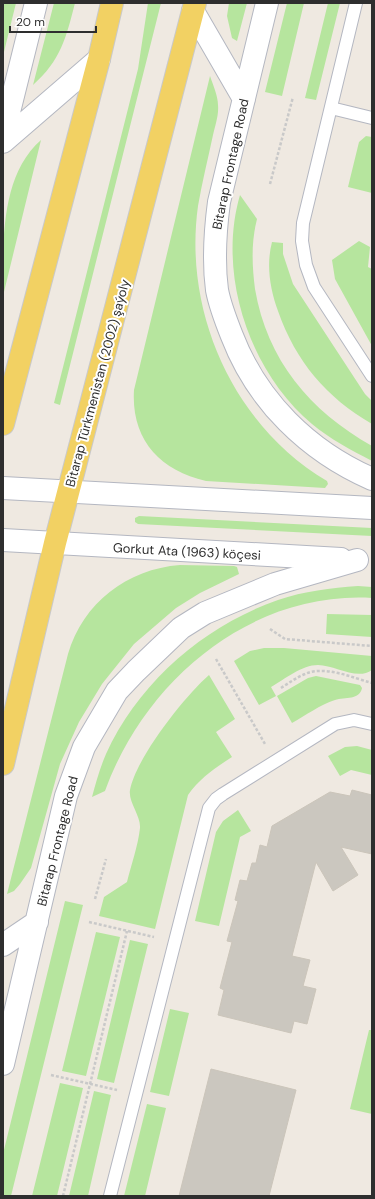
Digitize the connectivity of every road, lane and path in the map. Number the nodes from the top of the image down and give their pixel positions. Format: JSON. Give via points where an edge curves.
{"nodes":[{"id":1,"x":36,"y":3,"type":"edge"},
{"id":2,"x":112,"y":3,"type":"edge"},
{"id":3,"x":267,"y":3,"type":"edge"},
{"id":4,"x":356,"y":3,"type":"edge"},
{"id":5,"x":194,"y":7,"type":"edge"},
{"id":6,"x":99,"y":59,"type":"junction"},
{"id":7,"x":293,"y":96,"type":"dead end"},
{"id":8,"x":244,"y":99,"type":"junction"},
{"id":9,"x":331,"y":108,"type":"junction"},
{"id":10,"x":372,"y":118,"type":"edge"},
{"id":11,"x":3,"y":136,"type":"edge"},
{"id":12,"x":3,"y":142,"type":"edge"},
{"id":13,"x":270,"y":184,"type":"dead end"},
{"id":14,"x":372,"y":376,"type":"edge"},
{"id":15,"x":3,"y":424,"type":"edge"},
{"id":16,"x":372,"y":479,"type":"edge"},
{"id":17,"x":3,"y":488,"type":"edge"},
{"id":18,"x":69,"y":490,"type":"junction"},
{"id":19,"x":372,"y":508,"type":"edge"},
{"id":20,"x":3,"y":540,"type":"edge"},
{"id":21,"x":55,"y":543,"type":"junction"},
{"id":22,"x":364,"y":560,"type":"edge"},
{"id":23,"x":270,"y":629,"type":"dead end"},
{"id":24,"x":372,"y":646,"type":"edge"},
{"id":25,"x":216,"y":659,"type":"dead end"},
{"id":26,"x":372,"y":682,"type":"edge"},
{"id":27,"x":281,"y":688,"type":"dead end"},
{"id":28,"x":372,"y":724,"type":"edge"},
{"id":29,"x":275,"y":762,"type":"junction"},
{"id":30,"x":3,"y":764,"type":"edge"},
{"id":31,"x":106,"y":859,"type":"dead end"},
{"id":32,"x":95,"y":899,"type":"dead end"},
{"id":33,"x":37,"y":922,"type":"junction"},
{"id":34,"x":88,"y":922,"type":"dead end"},
{"id":35,"x":127,"y":931,"type":"junction"},
{"id":36,"x":154,"y":937,"type":"dead end"},
{"id":37,"x":3,"y":945,"type":"edge"},
{"id":38,"x":3,"y":1064,"type":"edge"},
{"id":39,"x":51,"y":1075,"type":"dead end"},
{"id":40,"x":90,"y":1084,"type":"junction"},
{"id":41,"x":117,"y":1090,"type":"dead end"},
{"id":42,"x":63,"y":1196,"type":"edge"},
{"id":43,"x":110,"y":1196,"type":"edge"}],
"edges":[{"from":1,"to":11,"type":"street"},
{"from":2,"to":6,"type":"main road"},
{"from":3,"to":8,"type":"street","name":"Bitarap Frontage Road"},
{"from":4,"to":9,"type":"lane"},
{"from":5,"to":8,"type":"street"},
{"from":5,"to":18,"type":"main road","name":"Bitarap Türkmenistan (2002) şaýoly"},
{"from":6,"to":12,"type":"street"},
{"from":6,"to":15,"type":"main road"},
{"from":7,"to":13,"type":"path"},
{"from":8,"to":16,"type":"street","name":"Bitarap Frontage Road","via":[[219,202],[215,231],[218,291],[225,320],[249,374],[285,421],[323,451]]},
{"from":9,"to":10,"type":"lane"},
{"from":9,"to":14,"type":"lane","via":[[303,223],[302,241],[306,265],[314,287]]},
{"from":17,"to":18,"type":"street"},
{"from":18,"to":19,"type":"street"},
{"from":18,"to":21,"type":"main road","name":"Bitarap Türkmenistan (2002) şaýoly"},
{"from":20,"to":21,"type":"street","name":"Gorkut Ata (1963) köçesi"},
{"from":21,"to":22,"type":"street","name":"Gorkut Ata (1963) köçesi"},
{"from":21,"to":30,"type":"main road","name":"Bitarap Türkmenistan (2002) şaýoly"},
{"from":22,"to":33,"type":"street","name":"Bitarap Frontage Road","via":[[275,584],[204,613],[181,628],[117,691],[74,772],[50,856]]},
{"from":23,"to":24,"type":"path","via":[[286,639]]},
{"from":25,"to":29,"type":"path"},
{"from":26,"to":27,"type":"path","via":[[326,671],[314,671]]},
{"from":28,"to":29,"type":"lane","via":[[354,720],[335,724]]},
{"from":29,"to":43,"type":"lane","via":[[223,794],[209,808]]},
{"from":31,"to":32,"type":"path"},
{"from":33,"to":37,"type":"street","name":"Bitarap Frontage Road"},
{"from":33,"to":38,"type":"street","name":"Bitarap Frontage Road"},
{"from":34,"to":35,"type":"path"},
{"from":35,"to":36,"type":"path"},
{"from":35,"to":40,"type":"path"},
{"from":39,"to":40,"type":"path"},
{"from":40,"to":41,"type":"path"},
{"from":40,"to":42,"type":"path"}]}
